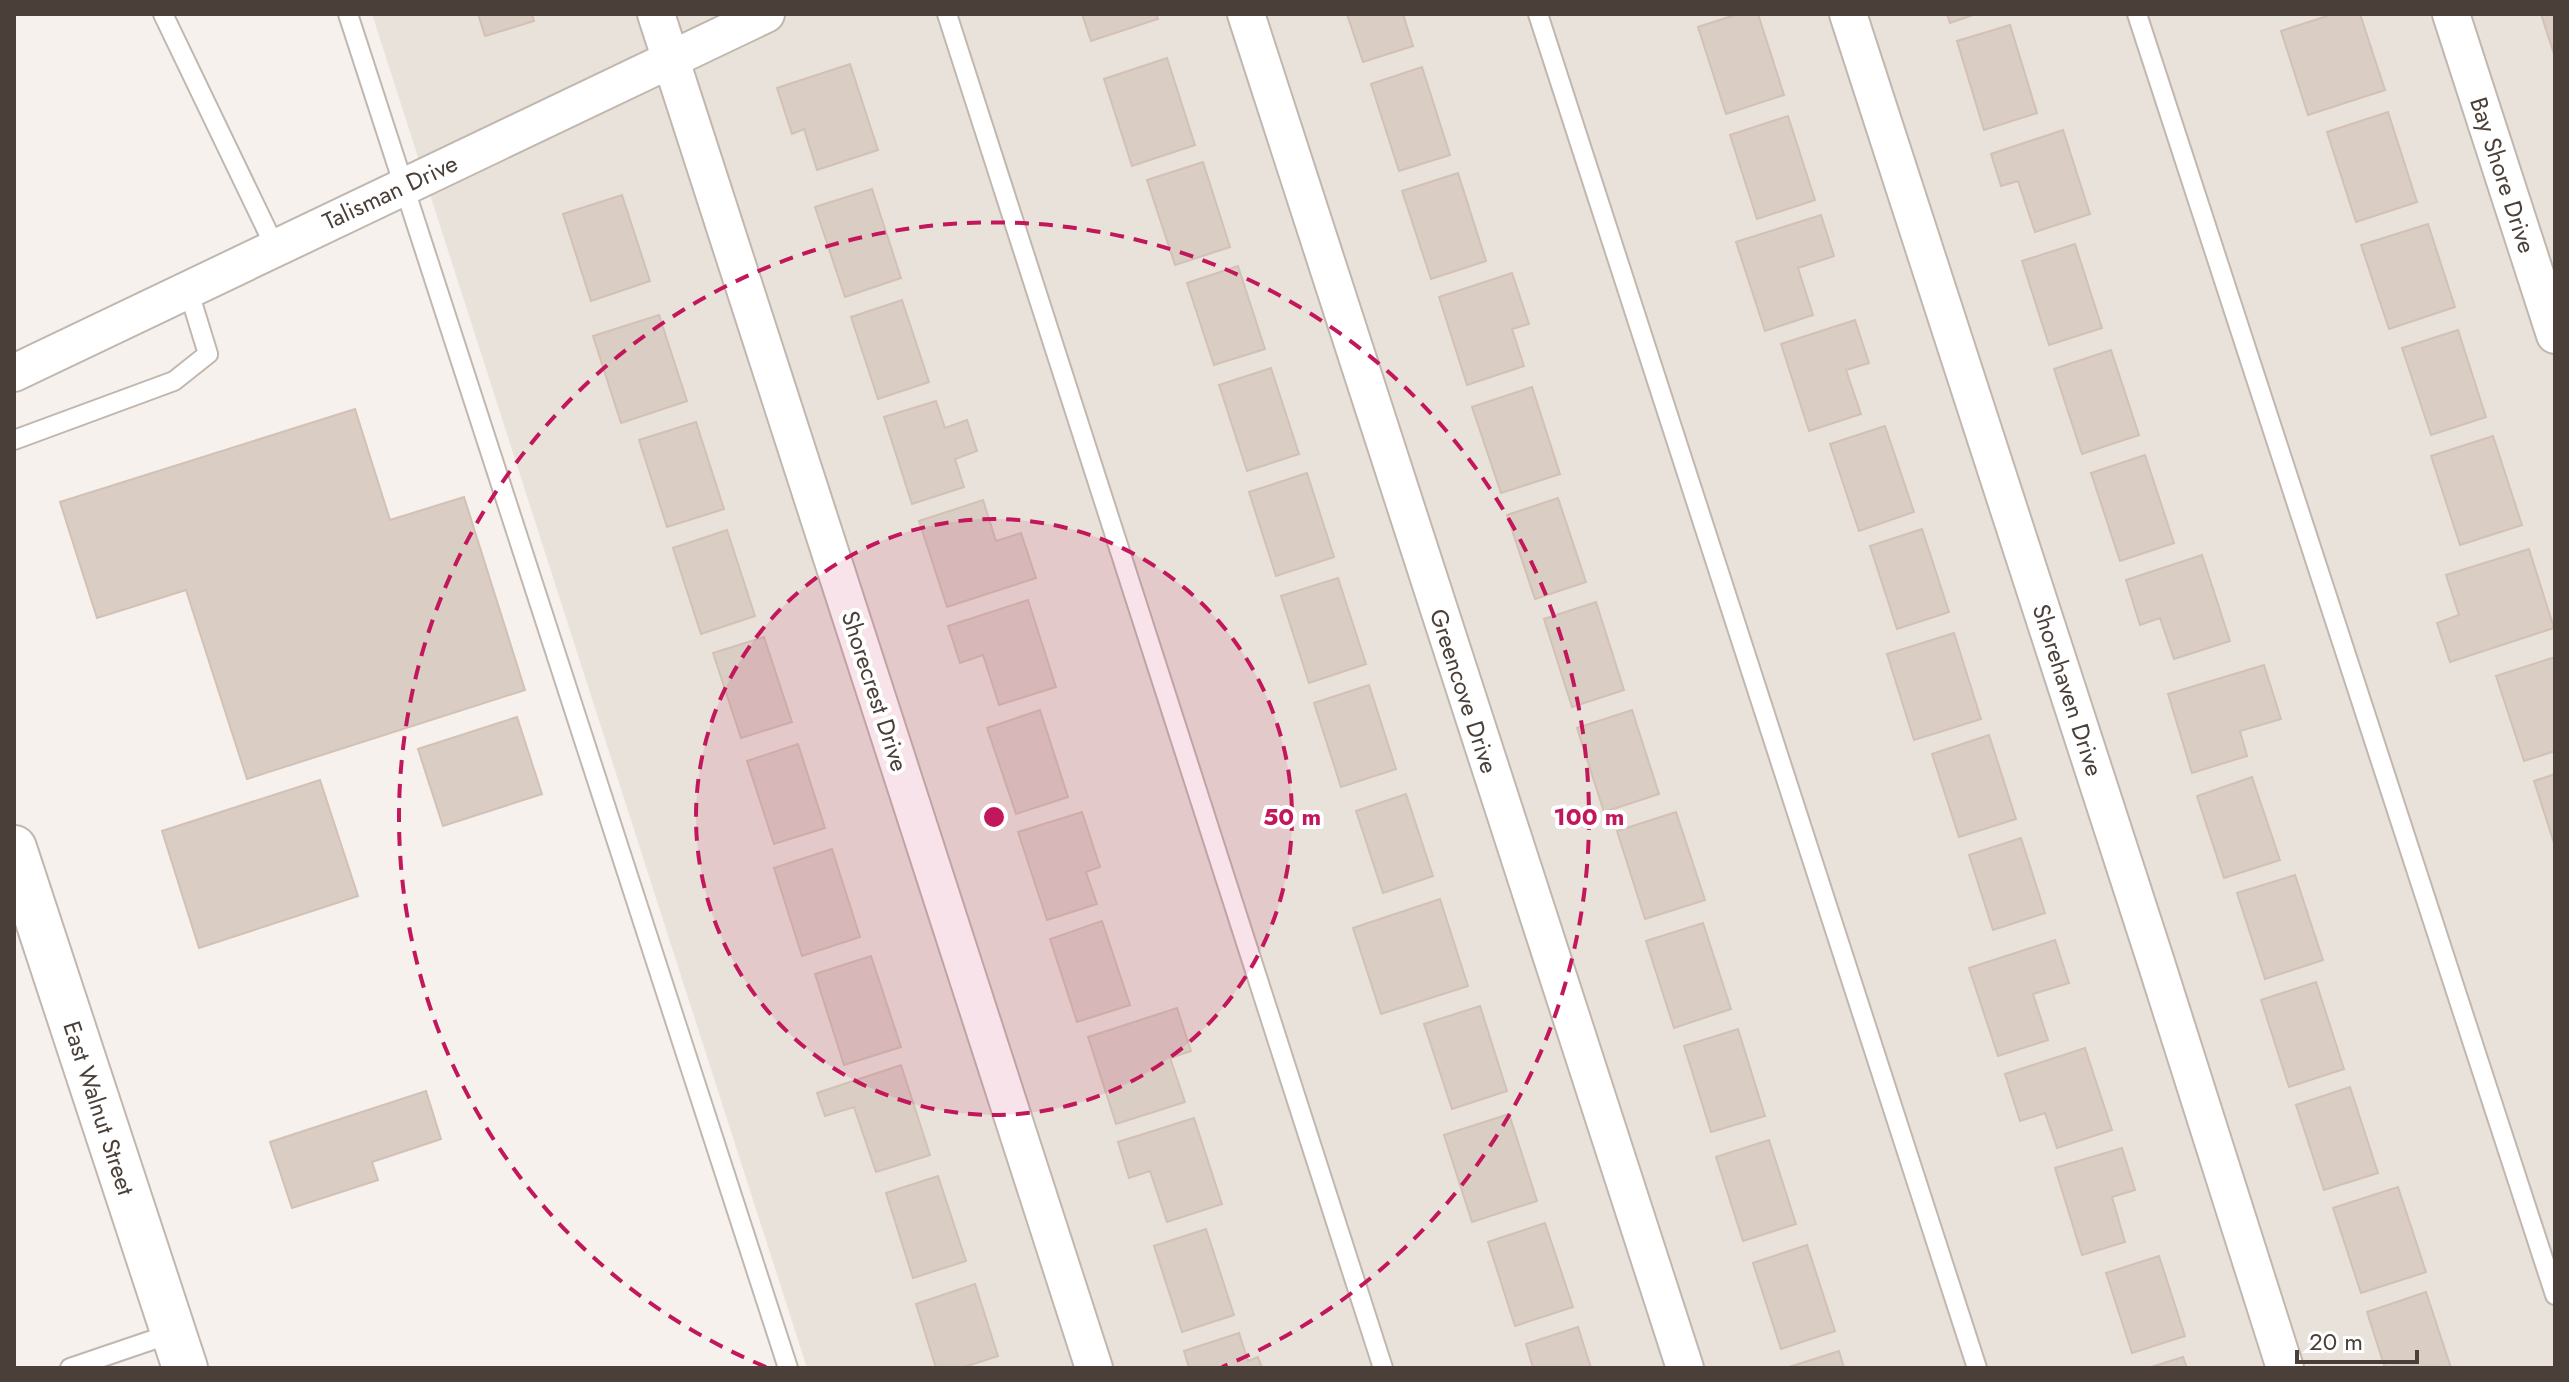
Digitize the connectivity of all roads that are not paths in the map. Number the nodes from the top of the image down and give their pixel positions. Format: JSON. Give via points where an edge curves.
{"nodes":[{"id":1,"x":163,"y":14,"type":"edge"},
{"id":2,"x":348,"y":14,"type":"edge"},
{"id":3,"x":656,"y":14,"type":"edge"},
{"id":4,"x":766,"y":14,"type":"edge"},
{"id":5,"x":947,"y":14,"type":"edge"},
{"id":6,"x":1246,"y":14,"type":"edge"},
{"id":7,"x":1538,"y":14,"type":"edge"},
{"id":8,"x":1848,"y":14,"type":"edge"},
{"id":9,"x":2137,"y":14,"type":"edge"},
{"id":10,"x":2451,"y":14,"type":"edge"},
{"id":11,"x":671,"y":59,"type":"junction"},
{"id":12,"x":404,"y":185,"type":"junction"},
{"id":13,"x":275,"y":247,"type":"junction"},
{"id":14,"x":188,"y":289,"type":"junction"},
{"id":15,"x":2555,"y":335,"type":"edge"},
{"id":16,"x":14,"y":373,"type":"edge"},
{"id":17,"x":14,"y":440,"type":"edge"},
{"id":18,"x":14,"y":848,"type":"edge"},
{"id":19,"x":2555,"y":1295,"type":"edge"},
{"id":20,"x":179,"y":1350,"type":"edge"},
{"id":21,"x":70,"y":1368,"type":"edge"},
{"id":22,"x":788,"y":1368,"type":"edge"},
{"id":23,"x":1094,"y":1368,"type":"edge"},
{"id":24,"x":1383,"y":1368,"type":"edge"},
{"id":25,"x":1685,"y":1368,"type":"edge"},
{"id":26,"x":1977,"y":1368,"type":"edge"},
{"id":27,"x":2285,"y":1368,"type":"edge"}],
"edges":[{"from":1,"to":13,"type":"lane"},
{"from":2,"to":12,"type":"lane"},
{"from":3,"to":11,"type":"street","name":"Shorecrest Drive"},
{"from":4,"to":11,"type":"street","name":"Talisman Drive"},
{"from":5,"to":24,"type":"lane"},
{"from":6,"to":25,"type":"street","name":"Greencove Drive"},
{"from":7,"to":26,"type":"lane"},
{"from":8,"to":27,"type":"street","name":"Shorehaven Drive"},
{"from":9,"to":19,"type":"lane"},
{"from":10,"to":15,"type":"street","name":"Bay Shore Drive"},
{"from":11,"to":12,"type":"street","name":"Talisman Drive"},
{"from":11,"to":23,"type":"street","name":"Shorecrest Drive"},
{"from":12,"to":13,"type":"street","name":"Talisman Drive"},
{"from":12,"to":22,"type":"lane"},
{"from":13,"to":14,"type":"street","name":"Talisman Drive"},
{"from":14,"to":16,"type":"street","name":"Talisman Drive"},
{"from":14,"to":17,"type":"lane","via":[[208,354],[174,381]]},
{"from":18,"to":20,"type":"street","name":"East Walnut Street"},
{"from":20,"to":21,"type":"lane"}]}
